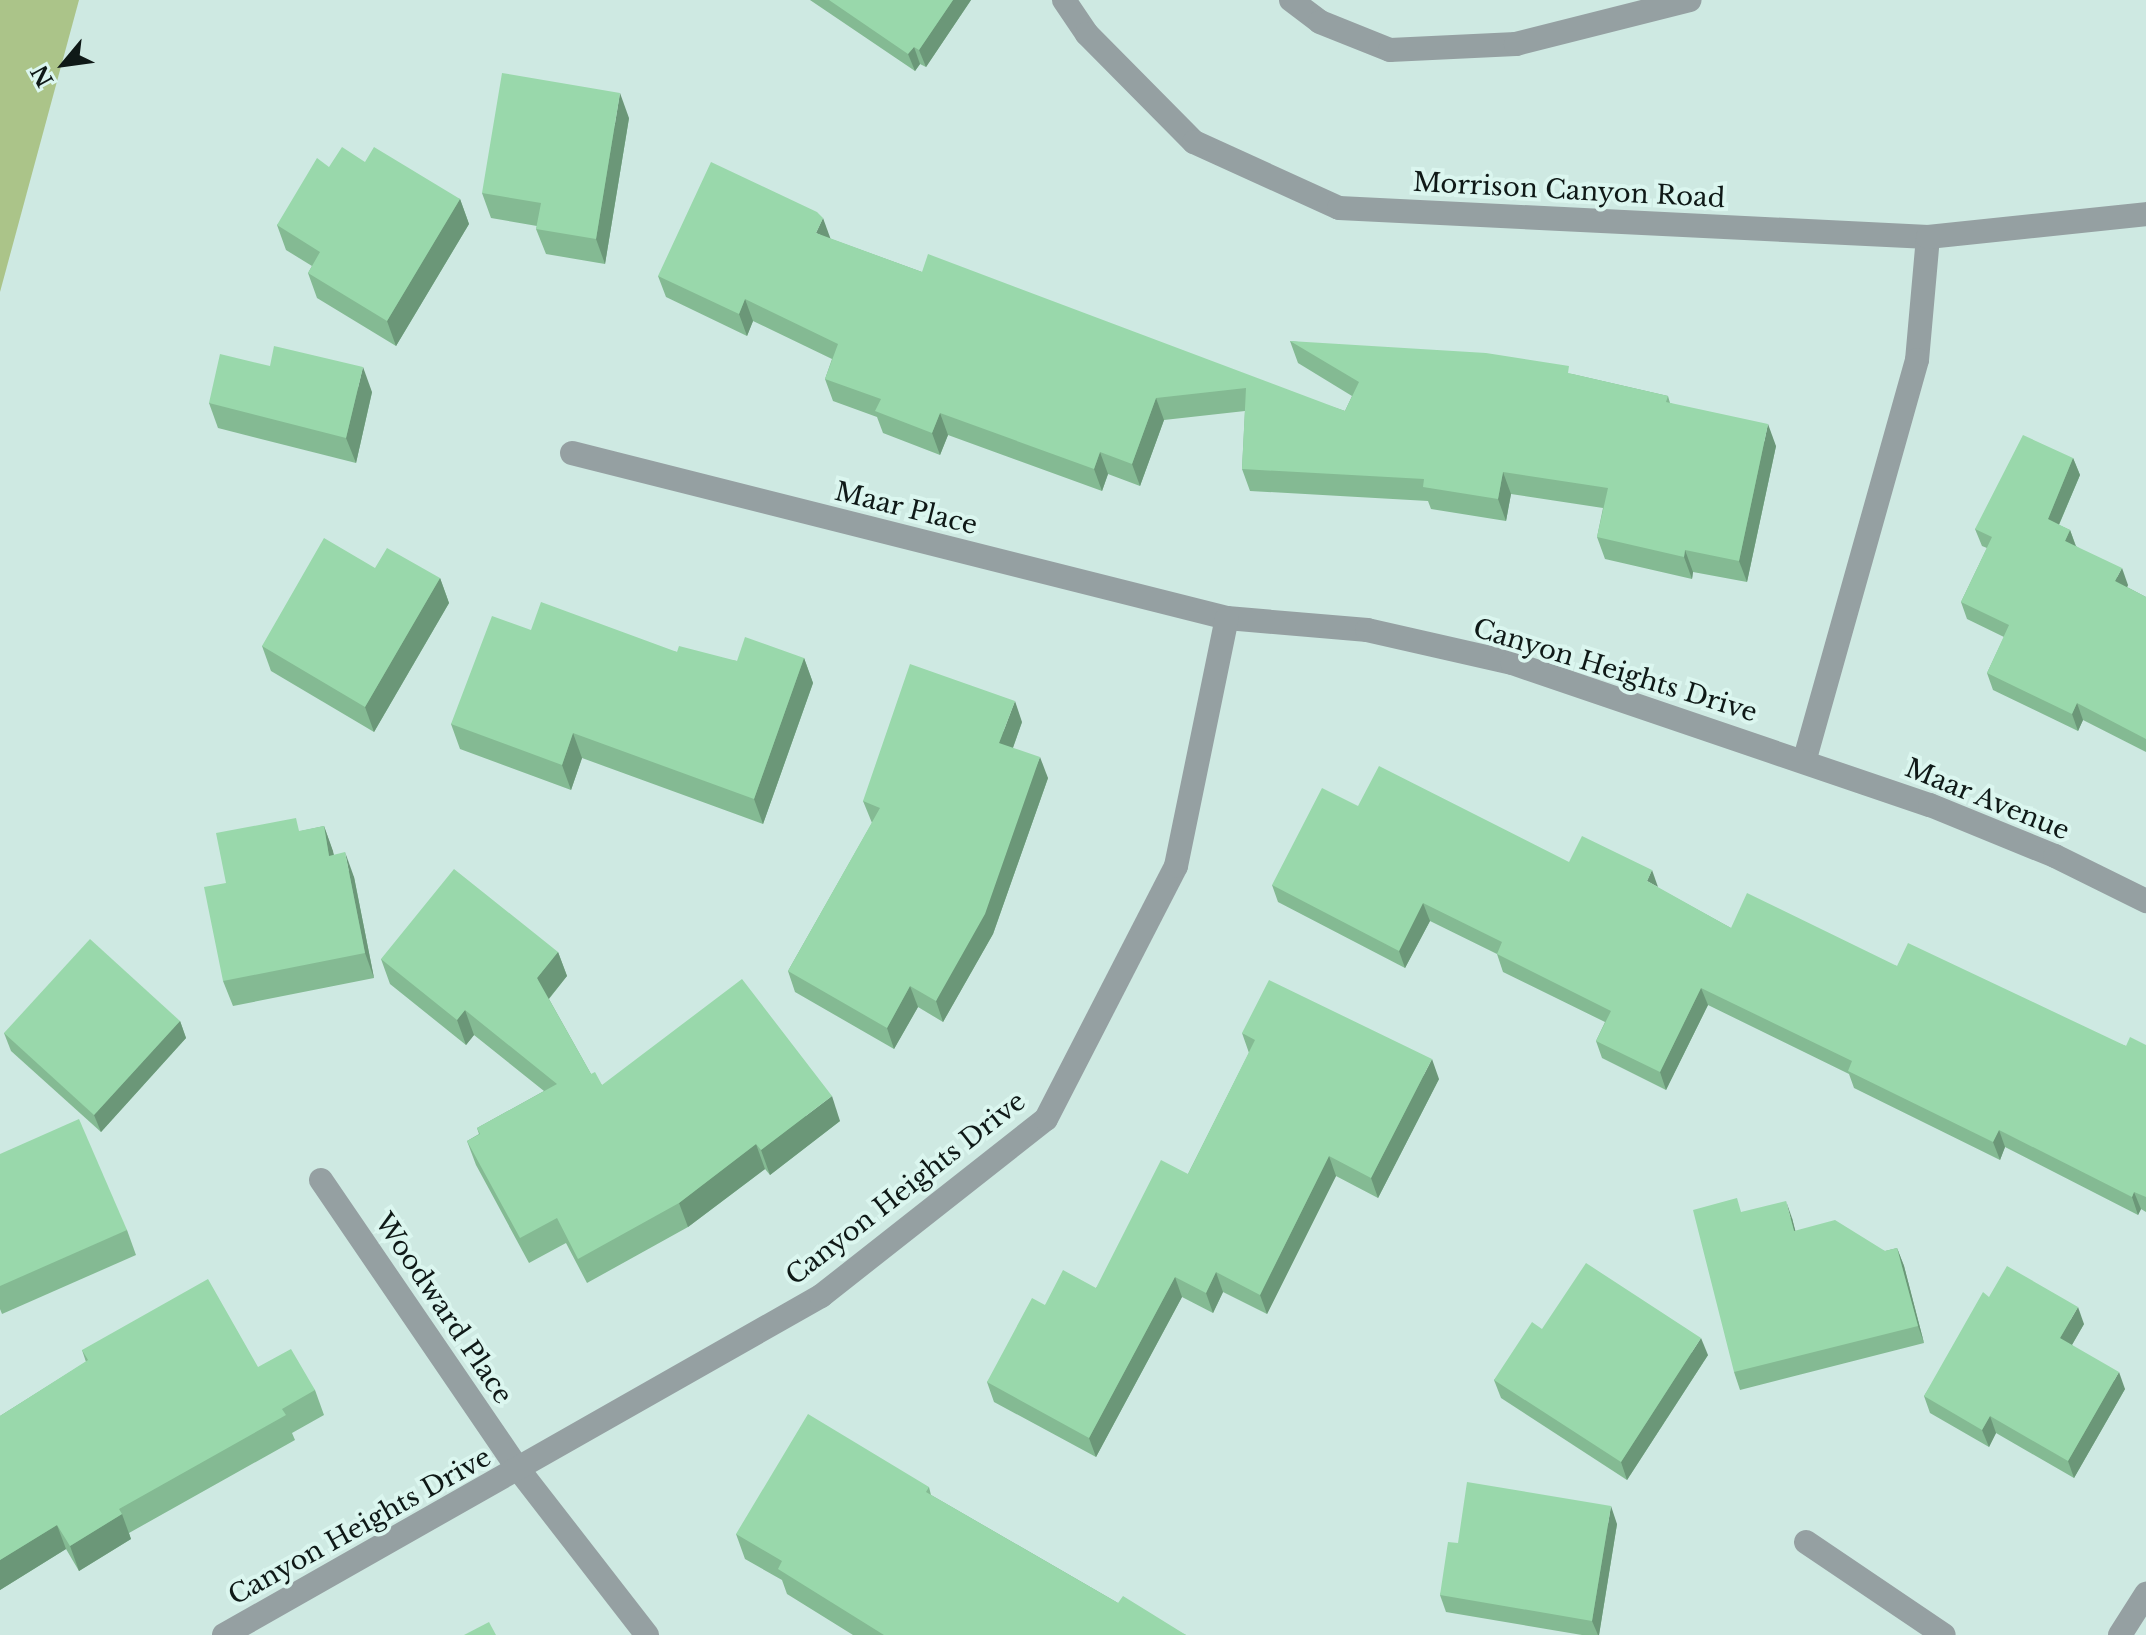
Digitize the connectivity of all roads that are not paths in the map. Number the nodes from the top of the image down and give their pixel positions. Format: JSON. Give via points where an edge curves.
{"nodes":[{"id":1,"x":1064,"y":0,"type":"edge"},
{"id":2,"x":1291,"y":0,"type":"edge"},
{"id":3,"x":1690,"y":0,"type":"edge"},
{"id":4,"x":2146,"y":214,"type":"edge"},
{"id":5,"x":1928,"y":237,"type":"junction"},
{"id":6,"x":572,"y":453,"type":"dead end"},
{"id":7,"x":1227,"y":618,"type":"junction"},
{"id":8,"x":1804,"y":761,"type":"junction"},
{"id":9,"x":2146,"y":901,"type":"edge"},
{"id":10,"x":321,"y":1180,"type":"dead end"},
{"id":11,"x":519,"y":1470,"type":"junction"},
{"id":12,"x":1806,"y":1542,"type":"dead end"},
{"id":13,"x":2146,"y":1594,"type":"edge"},
{"id":14,"x":224,"y":1635,"type":"edge"},
{"id":15,"x":647,"y":1635,"type":"edge"},
{"id":16,"x":1944,"y":1635,"type":"edge"},
{"id":17,"x":2120,"y":1635,"type":"edge"}],
"edges":[{"from":1,"to":5,"type":"street","name":"Morrison Canyon Road","via":[[1087,34],[1194,142],[1339,208]]},
{"from":2,"to":3,"type":"street","via":[[1320,22],[1390,50],[1516,44]]},
{"from":4,"to":5,"type":"street","name":"Morrison Canyon Road"},
{"from":5,"to":8,"type":"street","via":[[1917,360]]},
{"from":6,"to":7,"type":"street","name":"Maar Place"},
{"from":7,"to":8,"type":"street","name":"Canyon Heights Drive","via":[[1367,630],[1512,663]]},
{"from":7,"to":11,"type":"street","name":"Canyon Heights Drive","via":[[1176,866],[1046,1119],[821,1296]]},
{"from":8,"to":9,"type":"street","name":"Maar Avenue","via":[[2055,856]]},
{"from":10,"to":11,"type":"street","name":"Woodward Place"},
{"from":11,"to":14,"type":"street","name":"Canyon Heights Drive"},
{"from":11,"to":15,"type":"street","name":"Woodward Place"},
{"from":12,"to":16,"type":"street"},
{"from":13,"to":17,"type":"street"}]}
